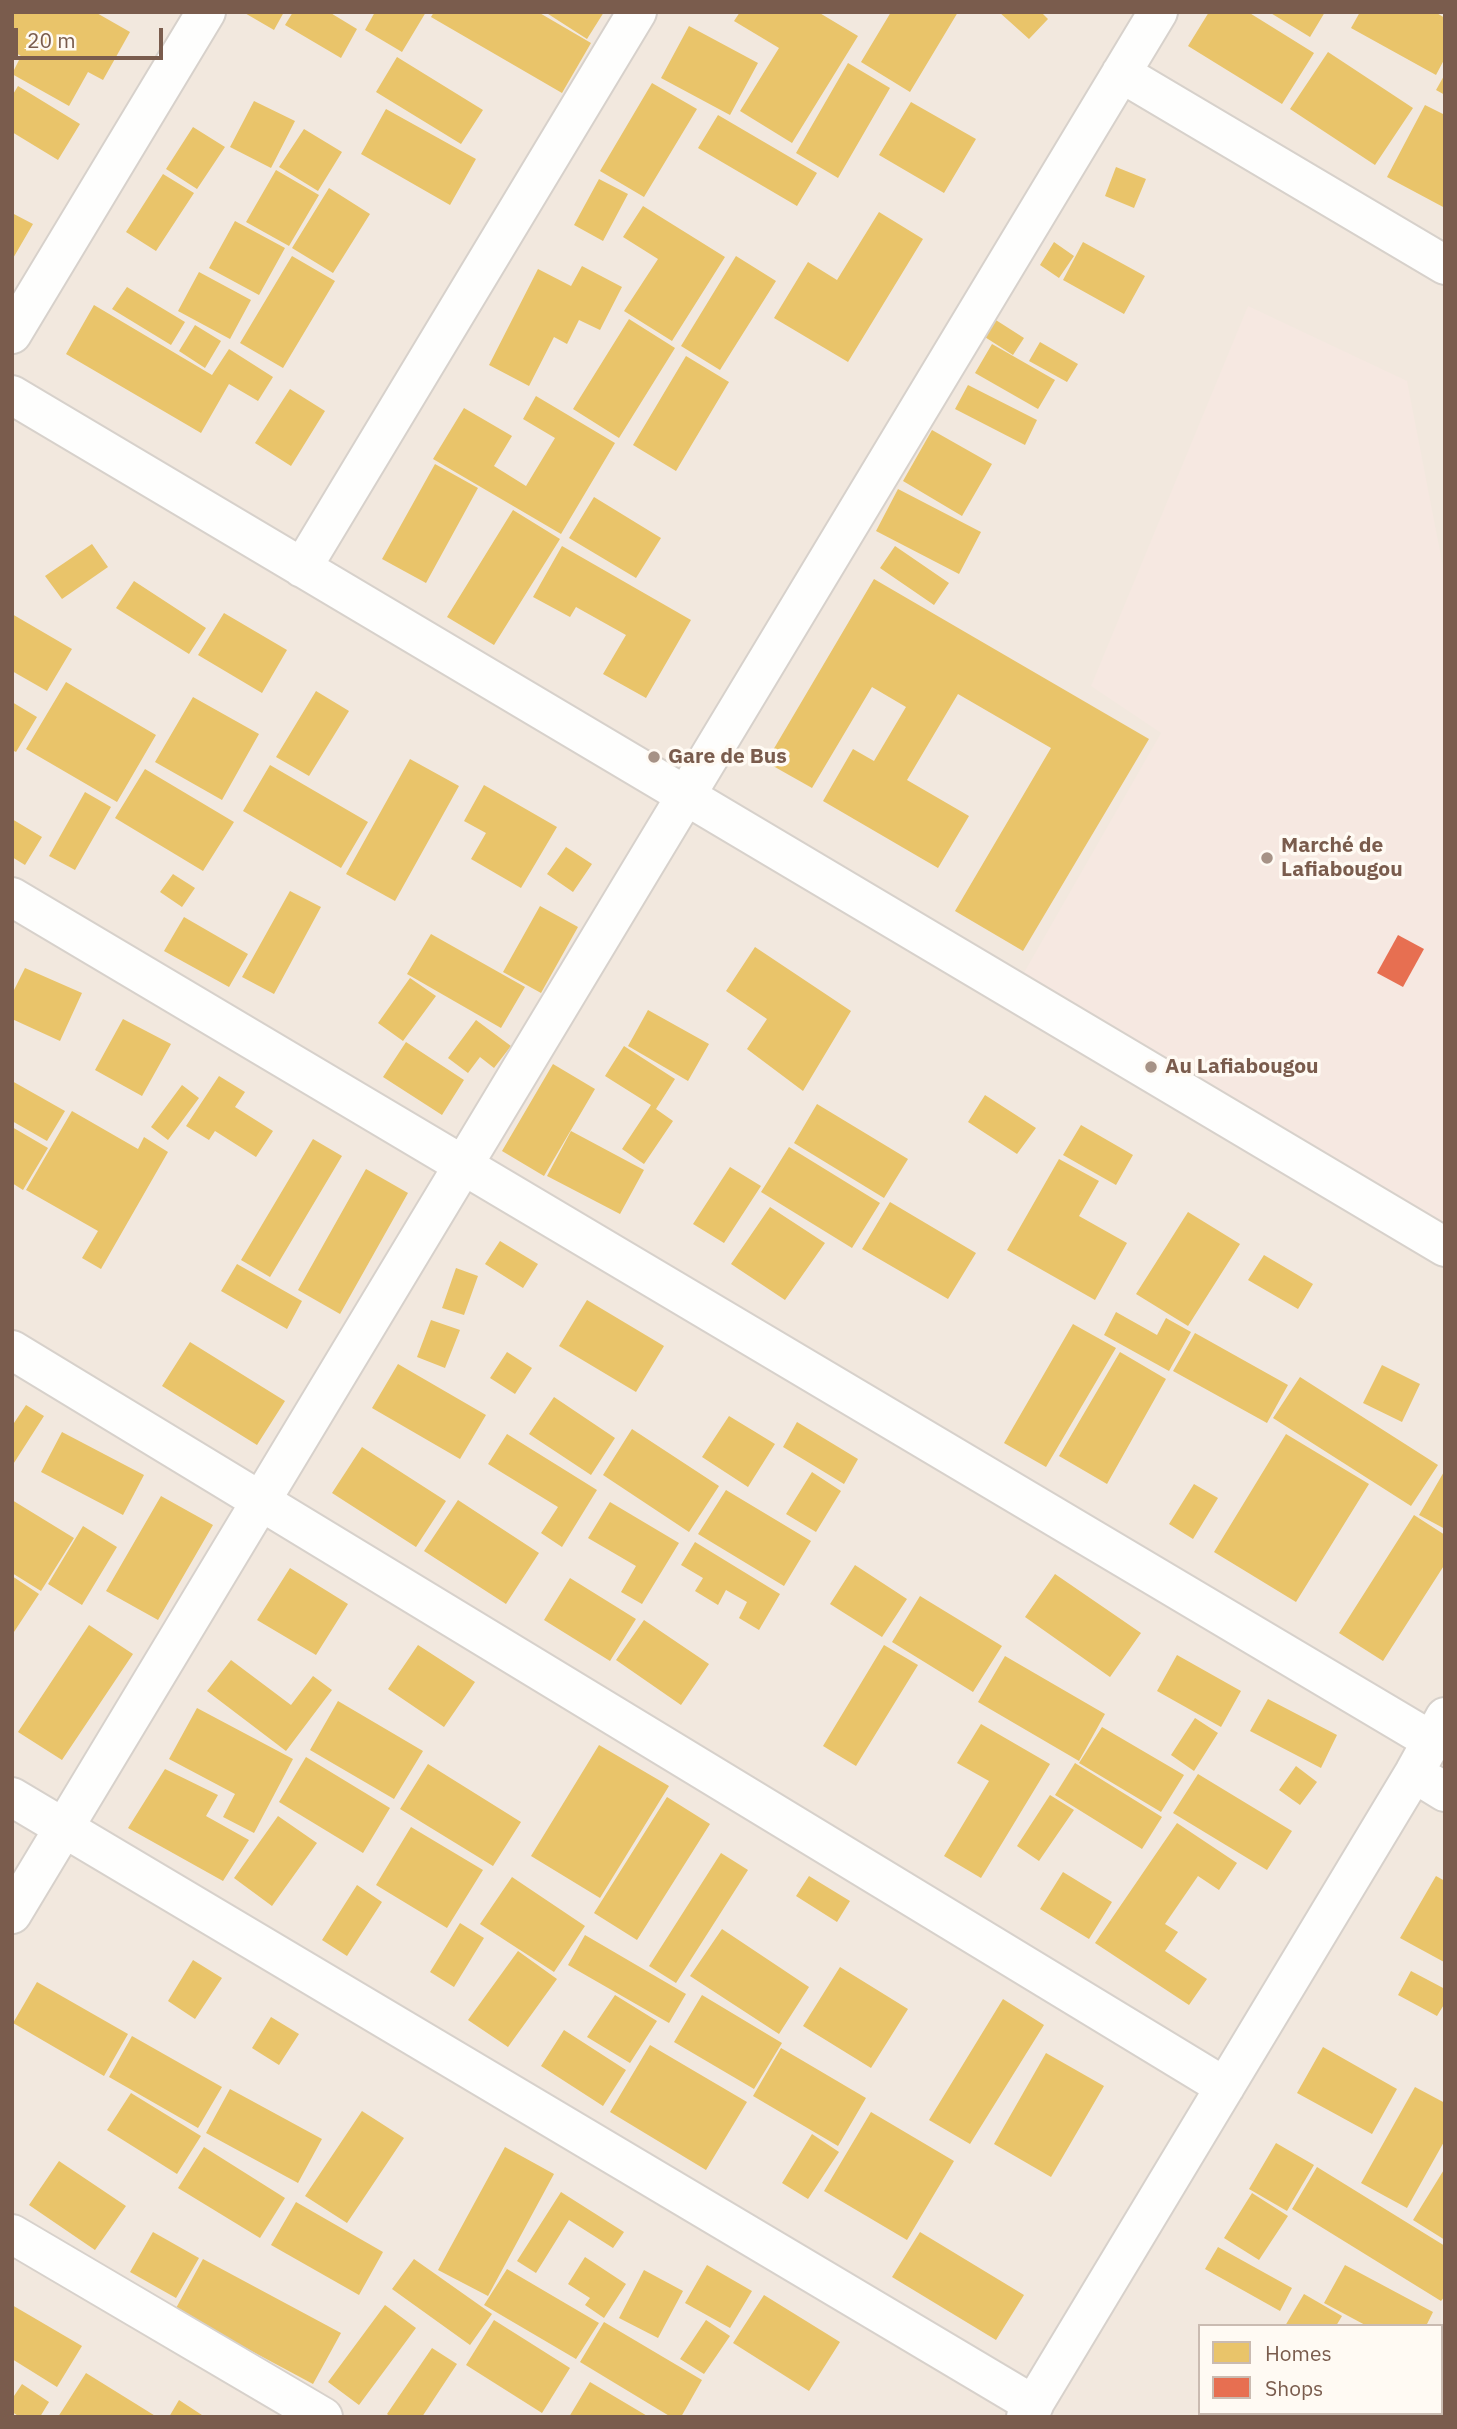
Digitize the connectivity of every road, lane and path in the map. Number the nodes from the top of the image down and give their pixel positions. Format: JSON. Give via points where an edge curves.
{"nodes":[{"id":1,"x":206,"y":12,"type":"edge"},
{"id":2,"x":637,"y":12,"type":"edge"},
{"id":3,"x":1158,"y":12,"type":"edge"},
{"id":4,"x":1121,"y":73,"type":"junction"},
{"id":5,"x":1445,"y":265,"type":"edge"},
{"id":6,"x":12,"y":334,"type":"edge"},
{"id":7,"x":12,"y":395,"type":"edge"},
{"id":8,"x":302,"y":568,"type":"junction"},
{"id":9,"x":685,"y":796,"type":"junction"},
{"id":10,"x":12,"y":897,"type":"edge"},
{"id":11,"x":464,"y":1165,"type":"junction"},
{"id":12,"x":1445,"y":1247,"type":"edge"},
{"id":13,"x":12,"y":1350,"type":"edge"},
{"id":14,"x":260,"y":1500,"type":"junction"},
{"id":15,"x":1434,"y":1756,"type":"edge"},
{"id":16,"x":12,"y":1797,"type":"edge"},
{"id":17,"x":64,"y":1828,"type":"junction"},
{"id":18,"x":12,"y":1914,"type":"edge"},
{"id":19,"x":1225,"y":2087,"type":"junction"},
{"id":20,"x":12,"y":2234,"type":"edge"},
{"id":21,"x":1030,"y":2411,"type":"edge"},
{"id":22,"x":323,"y":2417,"type":"edge"}],
"edges":[{"from":1,"to":6,"type":"street"},
{"from":2,"to":8,"type":"street"},
{"from":3,"to":4,"type":"street"},
{"from":4,"to":5,"type":"street"},
{"from":4,"to":9,"type":"street"},
{"from":7,"to":8,"type":"street"},
{"from":8,"to":9,"type":"street"},
{"from":9,"to":11,"type":"street"},
{"from":9,"to":12,"type":"street"},
{"from":10,"to":11,"type":"street"},
{"from":11,"to":14,"type":"street"},
{"from":11,"to":15,"type":"street"},
{"from":13,"to":14,"type":"street"},
{"from":14,"to":17,"type":"street"},
{"from":14,"to":19,"type":"street"},
{"from":15,"to":19,"type":"street"},
{"from":16,"to":17,"type":"street"},
{"from":17,"to":18,"type":"street"},
{"from":17,"to":21,"type":"street"},
{"from":19,"to":21,"type":"street"},
{"from":20,"to":22,"type":"street"}]}
